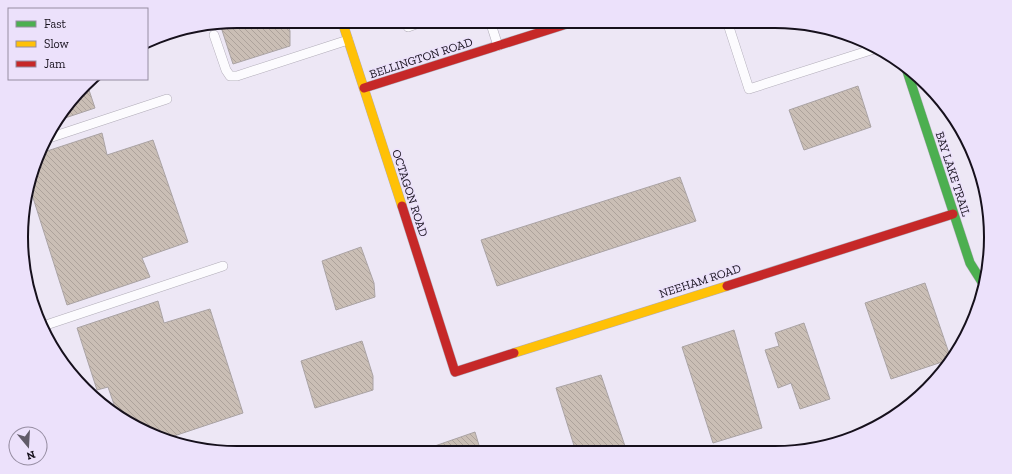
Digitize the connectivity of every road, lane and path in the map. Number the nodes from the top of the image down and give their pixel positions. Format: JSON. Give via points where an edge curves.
{"nodes":[{"id":1,"x":344,"y":28,"type":"edge"},
{"id":2,"x":492,"y":28,"type":"edge"},
{"id":3,"x":554,"y":28,"type":"edge"},
{"id":4,"x":729,"y":28,"type":"edge"},
{"id":5,"x":214,"y":35,"type":"dead end"},
{"id":6,"x":348,"y":40,"type":"junction"},
{"id":7,"x":498,"y":46,"type":"junction"},
{"id":8,"x":869,"y":51,"type":"edge"},
{"id":9,"x":909,"y":77,"type":"edge"},
{"id":10,"x":364,"y":88,"type":"junction"},
{"id":11,"x":167,"y":99,"type":"dead end"},
{"id":12,"x":54,"y":136,"type":"edge"},
{"id":13,"x":953,"y":214,"type":"junction"},
{"id":14,"x":223,"y":266,"type":"dead end"},
{"id":15,"x":980,"y":279,"type":"edge"},
{"id":16,"x":48,"y":324,"type":"edge"},
{"id":17,"x":455,"y":372,"type":"joint"}],
"edges":[{"from":1,"to":6,"type":"street","name":"OCTAGON ROAD"},
{"from":2,"to":7,"type":"lane"},
{"from":3,"to":7,"type":"street","name":"BELLINGTON ROAD"},
{"from":4,"to":8,"type":"lane","via":[[749,89]]},
{"from":5,"to":6,"type":"lane","via":[[230,76],[237,76]]},
{"from":6,"to":10,"type":"street","name":"OCTAGON ROAD"},
{"from":7,"to":10,"type":"street","name":"BELLINGTON ROAD"},
{"from":9,"to":13,"type":"street","name":"BAY LAKE TRAIL"},
{"from":10,"to":17,"type":"street","name":"OCTAGON ROAD"},
{"from":11,"to":12,"type":"lane"},
{"from":13,"to":15,"type":"street","name":"BAY LAKE TRAIL","via":[[970,263]]},
{"from":13,"to":17,"type":"street","name":"NEEHAM ROAD"},
{"from":14,"to":16,"type":"lane"}]}
